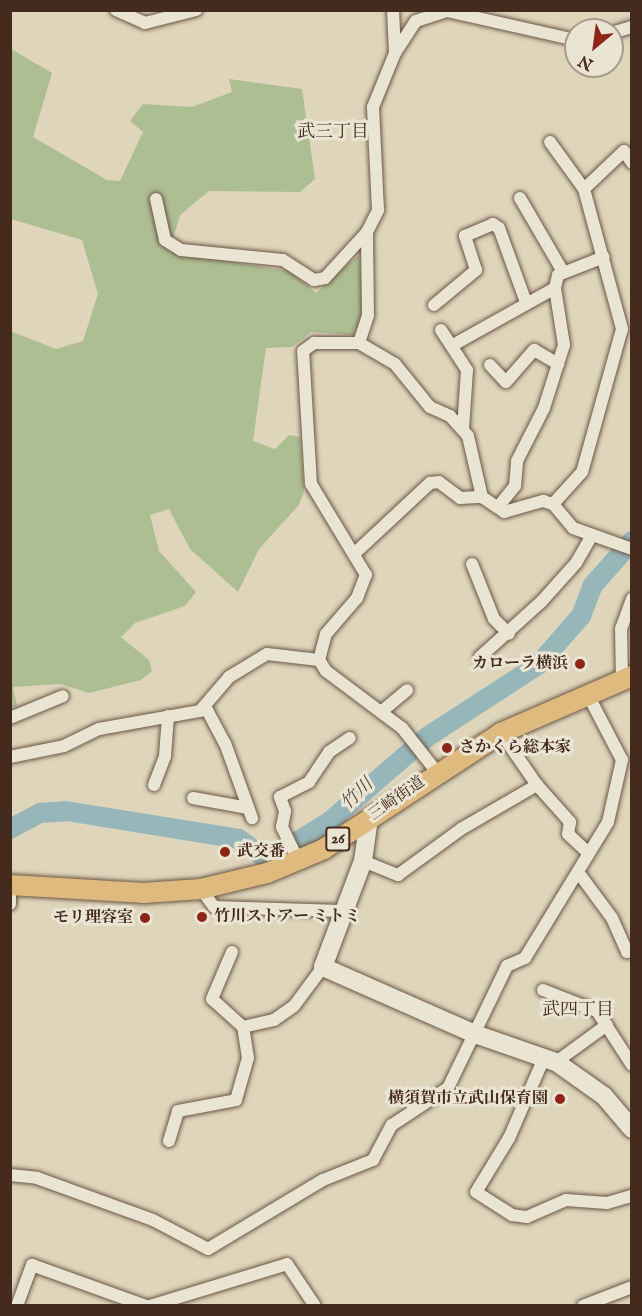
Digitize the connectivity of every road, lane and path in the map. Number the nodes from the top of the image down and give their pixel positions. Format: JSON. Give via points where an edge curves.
{"nodes":[{"id":1,"x":116,"y":10,"type":"edge"},
{"id":2,"x":196,"y":10,"type":"edge"},
{"id":3,"x":393,"y":10,"type":"edge"},
{"id":4,"x":564,"y":37,"type":"edge"},
{"id":5,"x":395,"y":53,"type":"junction"},
{"id":6,"x":550,"y":142,"type":"dead end"},
{"id":7,"x":632,"y":163,"type":"edge"},
{"id":8,"x":584,"y":189,"type":"junction"},
{"id":9,"x":520,"y":198,"type":"dead end"},
{"id":10,"x":156,"y":199,"type":"dead end"},
{"id":11,"x":367,"y":232,"type":"junction"},
{"id":12,"x":604,"y":257,"type":"junction"},
{"id":13,"x":563,"y":272,"type":"junction"},
{"id":14,"x":555,"y":288,"type":"junction"},
{"id":15,"x":526,"y":302,"type":"junction"},
{"id":16,"x":434,"y":305,"type":"dead end"},
{"id":17,"x":441,"y":330,"type":"dead end"},
{"id":18,"x":359,"y":343,"type":"junction"},
{"id":19,"x":453,"y":345,"type":"junction"},
{"id":20,"x":558,"y":364,"type":"junction"},
{"id":21,"x":490,"y":365,"type":"dead end"},
{"id":22,"x":463,"y":428,"type":"junction"},
{"id":23,"x":482,"y":497,"type":"junction"},
{"id":24,"x":553,"y":504,"type":"junction"},
{"id":25,"x":498,"y":507,"type":"junction"},
{"id":26,"x":591,"y":537,"type":"junction"},
{"id":27,"x":632,"y":549,"type":"edge"},
{"id":28,"x":356,"y":553,"type":"junction"},
{"id":29,"x":472,"y":564,"type":"dead end"},
{"id":30,"x":632,"y":599,"type":"edge"},
{"id":31,"x":509,"y":634,"type":"junction"},
{"id":32,"x":480,"y":657,"type":"dead end"},
{"id":33,"x":319,"y":660,"type":"junction"},
{"id":34,"x":627,"y":678,"type":"edge"},
{"id":35,"x":407,"y":690,"type":"dead end"},
{"id":36,"x":587,"y":693,"type":"junction"},
{"id":37,"x":63,"y":696,"type":"dead end"},
{"id":38,"x":206,"y":708,"type":"junction"},
{"id":39,"x":381,"y":712,"type":"junction"},
{"id":40,"x":168,"y":716,"type":"junction"},
{"id":41,"x":10,"y":718,"type":"edge"},
{"id":42,"x":501,"y":733,"type":"junction"},
{"id":43,"x":350,"y":738,"type":"dead end"},
{"id":44,"x":10,"y":757,"type":"edge"},
{"id":45,"x":627,"y":761,"type":"edge"},
{"id":46,"x":436,"y":771,"type":"junction"},
{"id":47,"x":154,"y":785,"type":"dead end"},
{"id":48,"x":537,"y":786,"type":"junction"},
{"id":49,"x":193,"y":798,"type":"dead end"},
{"id":50,"x":369,"y":818,"type":"junction"},
{"id":51,"x":586,"y":851,"type":"junction"},
{"id":52,"x":298,"y":860,"type":"junction"},
{"id":53,"x":363,"y":861,"type":"junction"},
{"id":54,"x":578,"y":872,"type":"junction"},
{"id":55,"x":10,"y":885,"type":"edge"},
{"id":56,"x":201,"y":889,"type":"junction"},
{"id":57,"x":10,"y":897,"type":"edge"},
{"id":58,"x":10,"y":904,"type":"edge"},
{"id":59,"x":340,"y":911,"type":"junction"},
{"id":60,"x":632,"y":950,"type":"edge"},
{"id":61,"x":232,"y":952,"type":"dead end"},
{"id":62,"x":323,"y":967,"type":"junction"},
{"id":63,"x":543,"y":990,"type":"dead end"},
{"id":64,"x":607,"y":1024,"type":"junction"},
{"id":65,"x":243,"y":1027,"type":"junction"},
{"id":66,"x":475,"y":1034,"type":"junction"},
{"id":67,"x":550,"y":1060,"type":"junction"},
{"id":68,"x":632,"y":1065,"type":"edge"},
{"id":69,"x":632,"y":1129,"type":"edge"},
{"id":70,"x":169,"y":1141,"type":"dead end"},
{"id":71,"x":10,"y":1175,"type":"edge"},
{"id":72,"x":632,"y":1196,"type":"edge"},
{"id":73,"x":632,"y":1287,"type":"edge"},
{"id":74,"x":17,"y":1305,"type":"edge"},
{"id":75,"x":148,"y":1305,"type":"edge"},
{"id":76,"x":315,"y":1305,"type":"edge"},
{"id":77,"x":583,"y":1305,"type":"edge"}],
"edges":[{"from":1,"to":2,"type":"street","via":[[145,23]]},
{"from":3,"to":5,"type":"street"},
{"from":4,"to":5,"type":"street","via":[[447,11],[416,21]]},
{"from":5,"to":11,"type":"street","via":[[373,107],[378,210]]},
{"from":6,"to":8,"type":"street"},
{"from":7,"to":8,"type":"street","via":[[624,151]]},
{"from":8,"to":12,"type":"street"},
{"from":9,"to":13,"type":"street"},
{"from":10,"to":11,"type":"street","via":[[165,240],[182,250],[283,261],[314,280],[325,278]]},
{"from":11,"to":18,"type":"street","via":[[368,316]]},
{"from":12,"to":13,"type":"street"},
{"from":12,"to":24,"type":"street","via":[[620,338],[582,471]]},
{"from":13,"to":14,"type":"street"},
{"from":14,"to":15,"type":"street"},
{"from":14,"to":20,"type":"street","via":[[564,332]]},
{"from":15,"to":16,"type":"street","via":[[493,224],[465,236],[476,270]]},
{"from":15,"to":19,"type":"street"},
{"from":17,"to":19,"type":"street"},
{"from":18,"to":22,"type":"street","via":[[395,364],[430,407]]},
{"from":18,"to":28,"type":"street","via":[[314,343],[303,351],[311,484],[326,518]]},
{"from":19,"to":22,"type":"street","via":[[468,376]]},
{"from":20,"to":21,"type":"street","via":[[534,350],[506,382]]},
{"from":20,"to":25,"type":"street","via":[[544,408],[517,461],[515,486]]},
{"from":22,"to":23,"type":"street"},
{"from":23,"to":25,"type":"street"},
{"from":23,"to":28,"type":"street","via":[[460,498],[439,482],[430,483]]},
{"from":24,"to":25,"type":"street","via":[[543,501],[504,512]]},
{"from":24,"to":26,"type":"street","via":[[566,524]]},
{"from":26,"to":27,"type":"street"},
{"from":26,"to":31,"type":"street","via":[[576,563]]},
{"from":28,"to":33,"type":"street","via":[[366,575],[357,598],[326,634]]},
{"from":29,"to":31,"type":"street","via":[[494,619]]},
{"from":30,"to":34,"type":"street","via":[[621,629]]},
{"from":31,"to":32,"type":"street"},
{"from":33,"to":38,"type":"street","via":[[267,654],[251,659]]},
{"from":33,"to":39,"type":"street","via":[[326,671]]},
{"from":34,"to":36,"type":"main road","name":"三崎街道","number":"26"},
{"from":35,"to":39,"type":"street"},
{"from":36,"to":42,"type":"main road","name":"三崎街道","number":"26"},
{"from":36,"to":45,"type":"street"},
{"from":37,"to":41,"type":"street"},
{"from":38,"to":40,"type":"street"},
{"from":38,"to":49,"type":"street","via":[[250,813]]},
{"from":39,"to":46,"type":"street","via":[[402,728]]},
{"from":40,"to":44,"type":"street","via":[[122,729],[99,729],[64,746]]},
{"from":40,"to":47,"type":"street","via":[[165,756]]},
{"from":42,"to":46,"type":"main road","name":"三崎街道","number":"26"},
{"from":42,"to":48,"type":"street"},
{"from":43,"to":52,"type":"street","via":[[329,752],[309,782],[280,798],[285,811],[282,827]]},
{"from":45,"to":51,"type":"street","via":[[608,822]]},
{"from":46,"to":50,"type":"main road","name":"三崎街道","number":"26"},
{"from":48,"to":51,"type":"street","via":[[570,822],[568,834]]},
{"from":48,"to":53,"type":"street","via":[[461,829],[398,875]]},
{"from":50,"to":52,"type":"main road","name":"三崎街道","number":"26"},
{"from":50,"to":53,"type":"street"},
{"from":51,"to":54,"type":"street"},
{"from":52,"to":56,"type":"main road","name":"三崎街道","number":"26"},
{"from":53,"to":59,"type":"street"},
{"from":54,"to":60,"type":"street","via":[[612,918],[627,952]]},
{"from":54,"to":66,"type":"street","via":[[525,958],[507,966]]},
{"from":55,"to":56,"type":"main road","name":"三崎街道","number":"26","via":[[142,893]]},
{"from":56,"to":59,"type":"street","via":[[214,907]]},
{"from":57,"to":58,"type":"street"},
{"from":59,"to":62,"type":"street"},
{"from":61,"to":65,"type":"street","via":[[212,999]]},
{"from":62,"to":65,"type":"street","via":[[294,1006],[274,1020]]},
{"from":62,"to":66,"type":"street"},
{"from":63,"to":64,"type":"street","via":[[597,1011]]},
{"from":64,"to":67,"type":"street"},
{"from":64,"to":68,"type":"street"},
{"from":65,"to":70,"type":"street","via":[[248,1058],[236,1101],[178,1111]]},
{"from":66,"to":67,"type":"street"},
{"from":66,"to":71,"type":"street","via":[[448,1088],[392,1125],[373,1160],[323,1180],[208,1249],[153,1220],[37,1178]]},
{"from":67,"to":69,"type":"street","via":[[604,1096]]},
{"from":67,"to":72,"type":"street","via":[[476,1192],[512,1215],[527,1217],[566,1200],[607,1203]]},
{"from":73,"to":77,"type":"street"},
{"from":74,"to":75,"type":"street","via":[[32,1264]]},
{"from":75,"to":76,"type":"street","via":[[287,1264]]}]}
